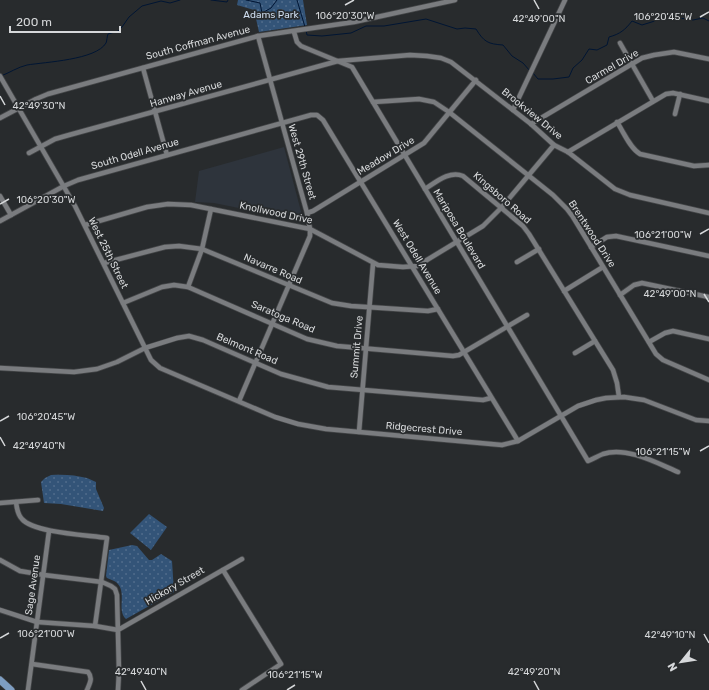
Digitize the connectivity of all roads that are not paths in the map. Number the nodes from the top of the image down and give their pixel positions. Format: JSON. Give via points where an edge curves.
{"nodes":[{"id":1,"x":455,"y":0,"type":"edge"},
{"id":2,"x":565,"y":0,"type":"edge"},
{"id":3,"x":294,"y":32,"type":"junction"},
{"id":4,"x":258,"y":36,"type":"junction"},
{"id":5,"x":620,"y":43,"type":"dead end"},
{"id":6,"x":709,"y":59,"type":"edge"},
{"id":7,"x":338,"y":61,"type":"junction"},
{"id":8,"x":633,"y":65,"type":"junction"},
{"id":9,"x":143,"y":68,"type":"junction"},
{"id":10,"x":0,"y":76,"type":"edge"},
{"id":11,"x":270,"y":80,"type":"junction"},
{"id":12,"x":476,"y":80,"type":"junction"},
{"id":13,"x":680,"y":94,"type":"junction"},
{"id":14,"x":653,"y":100,"type":"junction"},
{"id":15,"x":709,"y":101,"type":"edge"},
{"id":16,"x":373,"y":102,"type":"junction"},
{"id":17,"x":18,"y":108,"type":"junction"},
{"id":18,"x":513,"y":110,"type":"junction"},
{"id":19,"x":155,"y":112,"type":"junction"},
{"id":20,"x":449,"y":112,"type":"junction"},
{"id":21,"x":675,"y":114,"type":"dead end"},
{"id":22,"x":0,"y":118,"type":"edge"},
{"id":23,"x":617,"y":122,"type":"junction"},
{"id":24,"x":282,"y":123,"type":"junction"},
{"id":25,"x":531,"y":124,"type":"junction"},
{"id":26,"x":554,"y":145,"type":"junction"},
{"id":27,"x":40,"y":147,"type":"junction"},
{"id":28,"x":568,"y":152,"type":"junction"},
{"id":29,"x":29,"y":154,"type":"dead end"},
{"id":30,"x":167,"y":155,"type":"junction"},
{"id":31,"x":405,"y":155,"type":"junction"},
{"id":32,"x":709,"y":165,"type":"edge"},
{"id":33,"x":528,"y":175,"type":"junction"},
{"id":34,"x":361,"y":182,"type":"junction"},
{"id":35,"x":64,"y":186,"type":"junction"},
{"id":36,"x":425,"y":189,"type":"junction"},
{"id":37,"x":0,"y":196,"type":"edge"},
{"id":38,"x":502,"y":207,"type":"junction"},
{"id":39,"x":211,"y":209,"type":"junction"},
{"id":40,"x":307,"y":213,"type":"junction"},
{"id":41,"x":709,"y":213,"type":"edge"},
{"id":42,"x":11,"y":215,"type":"junction"},
{"id":43,"x":0,"y":221,"type":"edge"},
{"id":44,"x":85,"y":225,"type":"junction"},
{"id":45,"x":310,"y":229,"type":"junction"},
{"id":46,"x":457,"y":242,"type":"junction"},
{"id":47,"x":591,"y":247,"type":"junction"},
{"id":48,"x":202,"y":249,"type":"junction"},
{"id":49,"x":539,"y":249,"type":"junction"},
{"id":50,"x":709,"y":256,"type":"edge"},
{"id":51,"x":517,"y":262,"type":"dead end"},
{"id":52,"x":104,"y":263,"type":"junction"},
{"id":53,"x":373,"y":264,"type":"junction"},
{"id":54,"x":412,"y":266,"type":"junction"},
{"id":55,"x":604,"y":267,"type":"junction"},
{"id":56,"x":289,"y":285,"type":"junction"},
{"id":57,"x":188,"y":287,"type":"junction"},
{"id":58,"x":564,"y":291,"type":"junction"},
{"id":59,"x":620,"y":294,"type":"junction"},
{"id":60,"x":709,"y":297,"type":"edge"},
{"id":61,"x":123,"y":303,"type":"junction"},
{"id":62,"x":370,"y":306,"type":"junction"},
{"id":63,"x":438,"y":309,"type":"junction"},
{"id":64,"x":527,"y":315,"type":"dead end"},
{"id":65,"x":272,"y":324,"type":"junction"},
{"id":66,"x":507,"y":327,"type":"junction"},
{"id":67,"x":709,"y":339,"type":"edge"},
{"id":68,"x":595,"y":341,"type":"junction"},
{"id":69,"x":649,"y":342,"type":"junction"},
{"id":70,"x":145,"y":348,"type":"junction"},
{"id":71,"x":366,"y":349,"type":"junction"},
{"id":72,"x":464,"y":352,"type":"junction"},
{"id":73,"x":575,"y":353,"type":"dead end"},
{"id":74,"x":256,"y":362,"type":"junction"},
{"id":75,"x":0,"y":368,"type":"edge"},
{"id":76,"x":709,"y":380,"type":"edge"},
{"id":77,"x":363,"y":390,"type":"junction"},
{"id":78,"x":619,"y":397,"type":"junction"},
{"id":79,"x":491,"y":398,"type":"junction"},
{"id":80,"x":239,"y":401,"type":"junction"},
{"id":81,"x":560,"y":416,"type":"junction"},
{"id":82,"x":709,"y":421,"type":"edge"},
{"id":83,"x":359,"y":432,"type":"junction"},
{"id":84,"x":518,"y":441,"type":"junction"},
{"id":85,"x":678,"y":472,"type":"dead end"},
{"id":86,"x":38,"y":500,"type":"dead end"},
{"id":87,"x":16,"y":502,"type":"junction"},
{"id":88,"x":0,"y":503,"type":"edge"},
{"id":89,"x":49,"y":531,"type":"junction"},
{"id":90,"x":242,"y":559,"type":"dead end"},
{"id":91,"x":0,"y":560,"type":"edge"},
{"id":92,"x":223,"y":570,"type":"junction"},
{"id":93,"x":44,"y":575,"type":"junction"},
{"id":94,"x":102,"y":582,"type":"junction"},
{"id":95,"x":0,"y":610,"type":"edge"},
{"id":96,"x":37,"y":622,"type":"junction"},
{"id":97,"x":95,"y":626,"type":"junction"},
{"id":98,"x":118,"y":630,"type":"junction"},
{"id":99,"x":32,"y":664,"type":"junction"},
{"id":100,"x":0,"y":680,"type":"edge"},
{"id":101,"x":11,"y":690,"type":"edge"},
{"id":102,"x":28,"y":690,"type":"edge"},
{"id":103,"x":87,"y":690,"type":"edge"},
{"id":104,"x":118,"y":690,"type":"edge"},
{"id":105,"x":242,"y":690,"type":"edge"}],
"edges":[{"from":1,"to":3,"type":"street","name":"South Coffman Avenue"},
{"from":2,"to":18,"type":"street"},
{"from":3,"to":4,"type":"street","name":"South Coffman Avenue"},
{"from":3,"to":7,"type":"street","name":"Mariposa Boulevard","via":[[301,46]]},
{"from":4,"to":9,"type":"street","name":"South Coffman Avenue"},
{"from":4,"to":11,"type":"street","name":"West 29th Street"},
{"from":5,"to":8,"type":"street"},
{"from":6,"to":8,"type":"street","name":"Carmel Drive","via":[[674,52],[642,58]]},
{"from":7,"to":11,"type":"street","name":"Hanway Avenue"},
{"from":7,"to":12,"type":"street","name":"Brookview Drive","via":[[427,56],[451,62]]},
{"from":7,"to":16,"type":"street","name":"Mariposa Boulevard","via":[[352,67]]},
{"from":8,"to":14,"type":"street"},
{"from":8,"to":25,"type":"street","name":"Carmel Drive"},
{"from":9,"to":17,"type":"street","name":"South Coffman Avenue","via":[[48,94]]},
{"from":9,"to":19,"type":"street"},
{"from":10,"to":17,"type":"street","name":"West 25th Street"},
{"from":11,"to":19,"type":"street","name":"Hanway Avenue"},
{"from":11,"to":24,"type":"street","name":"West 29th Street"},
{"from":12,"to":18,"type":"street","name":"Brookview Drive"},
{"from":12,"to":20,"type":"street","name":"Meadow Drive"},
{"from":13,"to":14,"type":"street","via":[[666,94]]},
{"from":13,"to":15,"type":"street"},
{"from":13,"to":21,"type":"street"},
{"from":14,"to":23,"type":"street"},
{"from":16,"to":20,"type":"street","name":"Brentwood Drive","via":[[419,99],[434,102]]},
{"from":16,"to":31,"type":"street","name":"Mariposa Boulevard"},
{"from":17,"to":22,"type":"street","name":"South Coffman Avenue"},
{"from":17,"to":27,"type":"street","name":"West 25th Street"},
{"from":18,"to":25,"type":"street","name":"Brookview Drive"},
{"from":19,"to":27,"type":"street","name":"Hanway Avenue","via":[[55,139]]},
{"from":19,"to":30,"type":"street"},
{"from":20,"to":31,"type":"street","name":"Meadow Drive","via":[[424,143]]},
{"from":20,"to":33,"type":"street","name":"Brentwood Drive"},
{"from":23,"to":28,"type":"street"},
{"from":23,"to":32,"type":"street","via":[[636,152],[640,154],[694,166]]},
{"from":24,"to":30,"type":"street","name":"South Odell Avenue"},
{"from":24,"to":34,"type":"street","name":"West Odell Avenue","via":[[311,115],[323,120]]},
{"from":24,"to":40,"type":"street","name":"West 29th Street"},
{"from":25,"to":26,"type":"street","name":"Brookview Drive"},
{"from":26,"to":28,"type":"street","name":"Brookview Drive"},
{"from":26,"to":33,"type":"street","name":"Knollwood Drive"},
{"from":27,"to":29,"type":"street"},
{"from":27,"to":35,"type":"street","name":"West 25th Street"},
{"from":28,"to":41,"type":"street","name":"Brookview Drive","via":[[615,190]]},
{"from":30,"to":35,"type":"street","name":"South Odell Avenue"},
{"from":31,"to":34,"type":"street","name":"Meadow Drive"},
{"from":31,"to":36,"type":"street","name":"Mariposa Boulevard"},
{"from":33,"to":38,"type":"street","name":"Knollwood Drive"},
{"from":33,"to":47,"type":"street","name":"Brentwood Drive","via":[[560,201]]},
{"from":34,"to":40,"type":"street","name":"Meadow Drive"},
{"from":34,"to":54,"type":"street","name":"West Odell Avenue"},
{"from":35,"to":42,"type":"street","name":"South Odell Avenue"},
{"from":35,"to":44,"type":"street","name":"West 25th Street"},
{"from":36,"to":38,"type":"street","name":"Kingsboro Road","via":[[450,174],[459,174]]},
{"from":36,"to":46,"type":"street","name":"Mariposa Boulevard"},
{"from":37,"to":42,"type":"street"},
{"from":38,"to":46,"type":"street","name":"Knollwood Drive","via":[[483,226]]},
{"from":38,"to":49,"type":"street","name":"Kingsboro Road","via":[[523,226]]},
{"from":39,"to":44,"type":"street","name":"Knollwood Drive","via":[[179,204],[158,205]]},
{"from":39,"to":45,"type":"street","name":"Knollwood Drive"},
{"from":39,"to":48,"type":"street"},
{"from":40,"to":45,"type":"street","name":"West 29th Street"},
{"from":42,"to":43,"type":"street","name":"South Odell Avenue"},
{"from":44,"to":52,"type":"street","name":"West 25th Street"},
{"from":45,"to":53,"type":"street","name":"Knollwood Drive"},
{"from":45,"to":56,"type":"street","name":"West 29th Street","via":[[310,236]]},
{"from":46,"to":54,"type":"street","name":"Knollwood Drive","via":[[417,266]]},
{"from":46,"to":66,"type":"street","name":"Mariposa Boulevard"},
{"from":47,"to":50,"type":"street","via":[[607,237],[616,236]]},
{"from":47,"to":55,"type":"street","name":"Brentwood Drive"},
{"from":48,"to":52,"type":"street","name":"Navarre Road","via":[[164,247]]},
{"from":48,"to":56,"type":"street","name":"Navarre Road"},
{"from":48,"to":57,"type":"street"},
{"from":49,"to":51,"type":"street"},
{"from":49,"to":58,"type":"street","name":"Kingsboro Road"},
{"from":52,"to":61,"type":"street","name":"West 25th Street"},
{"from":53,"to":54,"type":"street","name":"Knollwood Drive"},
{"from":53,"to":62,"type":"street","name":"Summit Drive"},
{"from":54,"to":63,"type":"street","name":"West Odell Avenue"},
{"from":55,"to":58,"type":"street"},
{"from":55,"to":59,"type":"street","name":"Brentwood Drive"},
{"from":56,"to":62,"type":"street","name":"Navarre Road","via":[[332,303]]},
{"from":56,"to":65,"type":"street","name":"West 29th Street"},
{"from":57,"to":61,"type":"street","name":"Saratoga Road","via":[[162,287]]},
{"from":57,"to":65,"type":"street","name":"Saratoga Road"},
{"from":58,"to":68,"type":"street","name":"Kingsboro Road"},
{"from":59,"to":60,"type":"street","via":[[642,283]]},
{"from":59,"to":69,"type":"street","name":"Brentwood Drive"},
{"from":61,"to":70,"type":"street","name":"West 25th Street"},
{"from":62,"to":63,"type":"street","name":"Navarre Road","via":[[428,311]]},
{"from":62,"to":71,"type":"street","name":"Summit Drive"},
{"from":63,"to":72,"type":"street","name":"West Odell Avenue"},
{"from":64,"to":66,"type":"street","name":"Saratoga Road"},
{"from":65,"to":71,"type":"street","name":"Saratoga Road","via":[[307,339]]},
{"from":65,"to":74,"type":"street","name":"West 29th Street"},
{"from":66,"to":72,"type":"street","name":"Saratoga Road"},
{"from":66,"to":81,"type":"street","name":"Mariposa Boulevard"},
{"from":67,"to":69,"type":"street","via":[[673,331]]},
{"from":68,"to":73,"type":"street"},
{"from":68,"to":78,"type":"street","name":"Kingsboro Road","via":[[616,376]]},
{"from":69,"to":76,"type":"street","name":"Brentwood Drive","via":[[663,360]]},
{"from":70,"to":74,"type":"street","name":"Belmont Road","via":[[189,336]]},
{"from":70,"to":75,"type":"street","name":"Belmont Road","via":[[97,369],[74,372]]},
{"from":70,"to":80,"type":"street","name":"Ridgecrest Drive","via":[[151,360],[160,368]]},
{"from":71,"to":72,"type":"street","name":"Saratoga Road","via":[[453,356]]},
{"from":71,"to":77,"type":"street","name":"Summit Drive"},
{"from":72,"to":79,"type":"street","name":"West Odell Avenue"},
{"from":74,"to":77,"type":"street","name":"Belmont Road","via":[[281,374],[308,382],[328,387]]},
{"from":74,"to":80,"type":"street","name":"West 29th Street"},
{"from":77,"to":79,"type":"street","name":"Belmont Road","via":[[483,400]]},
{"from":77,"to":83,"type":"street","name":"Summit Drive"},
{"from":78,"to":81,"type":"street","name":"Ridgecrest Drive","via":[[596,400]]},
{"from":78,"to":82,"type":"street","name":"Ridgecrest Drive","via":[[644,400],[696,420]]},
{"from":79,"to":84,"type":"street","name":"West Odell Avenue"},
{"from":80,"to":83,"type":"street","name":"Ridgecrest Drive","via":[[298,424]]},
{"from":81,"to":84,"type":"street","name":"Ridgecrest Drive"},
{"from":81,"to":85,"type":"street","name":"Mariposa Boulevard","via":[[588,461],[604,454],[620,452],[644,458]]},
{"from":83,"to":84,"type":"street","name":"Ridgecrest Drive","via":[[502,445]]},
{"from":86,"to":87,"type":"street"},
{"from":87,"to":88,"type":"street"},
{"from":87,"to":89,"type":"street","via":[[23,521],[33,527]]},
{"from":89,"to":93,"type":"street","name":"Sage Avenue"},
{"from":89,"to":94,"type":"street","via":[[107,538]]},
{"from":90,"to":92,"type":"street","name":"Hickory Street"},
{"from":91,"to":93,"type":"street","via":[[20,570]]},
{"from":92,"to":98,"type":"street","name":"Hickory Street"},
{"from":92,"to":105,"type":"street","via":[[281,664]]},
{"from":93,"to":94,"type":"street"},
{"from":93,"to":96,"type":"street","name":"Sage Avenue"},
{"from":94,"to":97,"type":"street"},
{"from":94,"to":98,"type":"street","via":[[115,589],[118,595]]},
{"from":95,"to":96,"type":"street"},
{"from":96,"to":97,"type":"street"},
{"from":96,"to":99,"type":"street","name":"Sage Avenue"},
{"from":97,"to":98,"type":"street"},
{"from":98,"to":104,"type":"street"},
{"from":99,"to":102,"type":"street","name":"Sage Avenue"},
{"from":99,"to":103,"type":"street","via":[[88,672],[91,675],[91,682]]},
{"from":100,"to":101,"type":"main road"}]}
